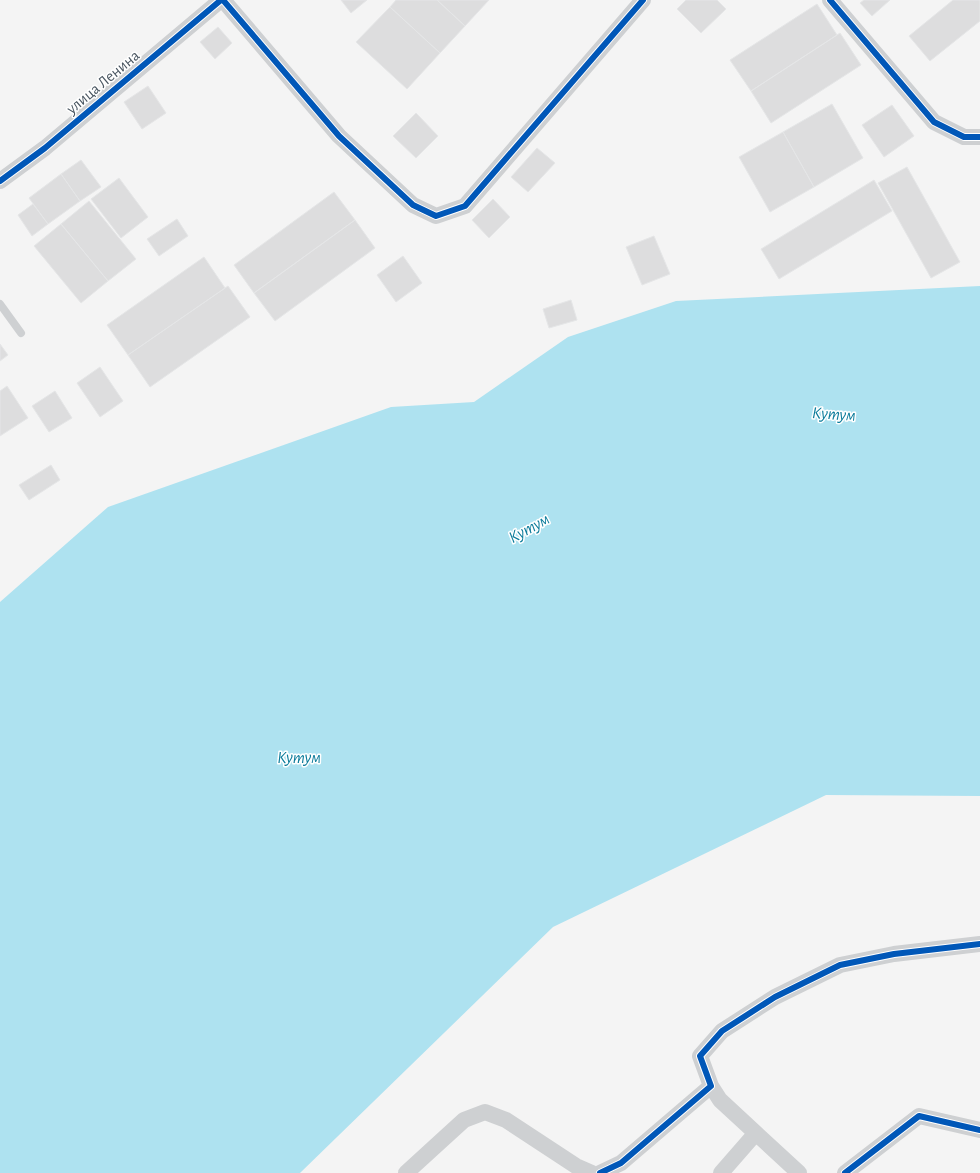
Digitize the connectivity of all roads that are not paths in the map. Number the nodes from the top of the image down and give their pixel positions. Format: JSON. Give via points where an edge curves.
{"nodes":[{"id":1,"x":222,"y":0,"type":"edge"},
{"id":2,"x":643,"y":0,"type":"edge"},
{"id":3,"x":830,"y":0,"type":"edge"},
{"id":4,"x":980,"y":137,"type":"edge"},
{"id":5,"x":0,"y":181,"type":"edge"},
{"id":6,"x":0,"y":304,"type":"edge"},
{"id":7,"x":21,"y":333,"type":"dead end"},
{"id":8,"x":980,"y":944,"type":"edge"},
{"id":9,"x":710,"y":1086,"type":"junction"},
{"id":10,"x":980,"y":1130,"type":"edge"},
{"id":11,"x":755,"y":1134,"type":"junction"},
{"id":12,"x":406,"y":1173,"type":"edge"},
{"id":13,"x":592,"y":1173,"type":"edge"},
{"id":14,"x":600,"y":1173,"type":"edge"},
{"id":15,"x":722,"y":1173,"type":"edge"},
{"id":16,"x":799,"y":1173,"type":"edge"},
{"id":17,"x":845,"y":1173,"type":"edge"}],
"edges":[{"from":1,"to":2,"type":"street","via":[[339,136],[413,205],[436,216],[465,206]]},
{"from":1,"to":5,"type":"street","name":"улица Ленина","via":[[45,148]]},
{"from":3,"to":4,"type":"street","via":[[934,122],[964,137]]},
{"from":6,"to":7,"type":"lane"},
{"from":8,"to":9,"type":"street","via":[[894,954],[840,965],[775,997],[722,1031],[700,1056]]},
{"from":9,"to":11,"type":"street","via":[[720,1100]]},
{"from":9,"to":14,"type":"street","via":[[621,1163]]},
{"from":10,"to":17,"type":"street","via":[[919,1116]]},
{"from":11,"to":15,"type":"street"},
{"from":11,"to":16,"type":"street"},
{"from":12,"to":13,"type":"street","via":[[464,1120],[485,1112],[506,1120],[576,1166]]}]}
